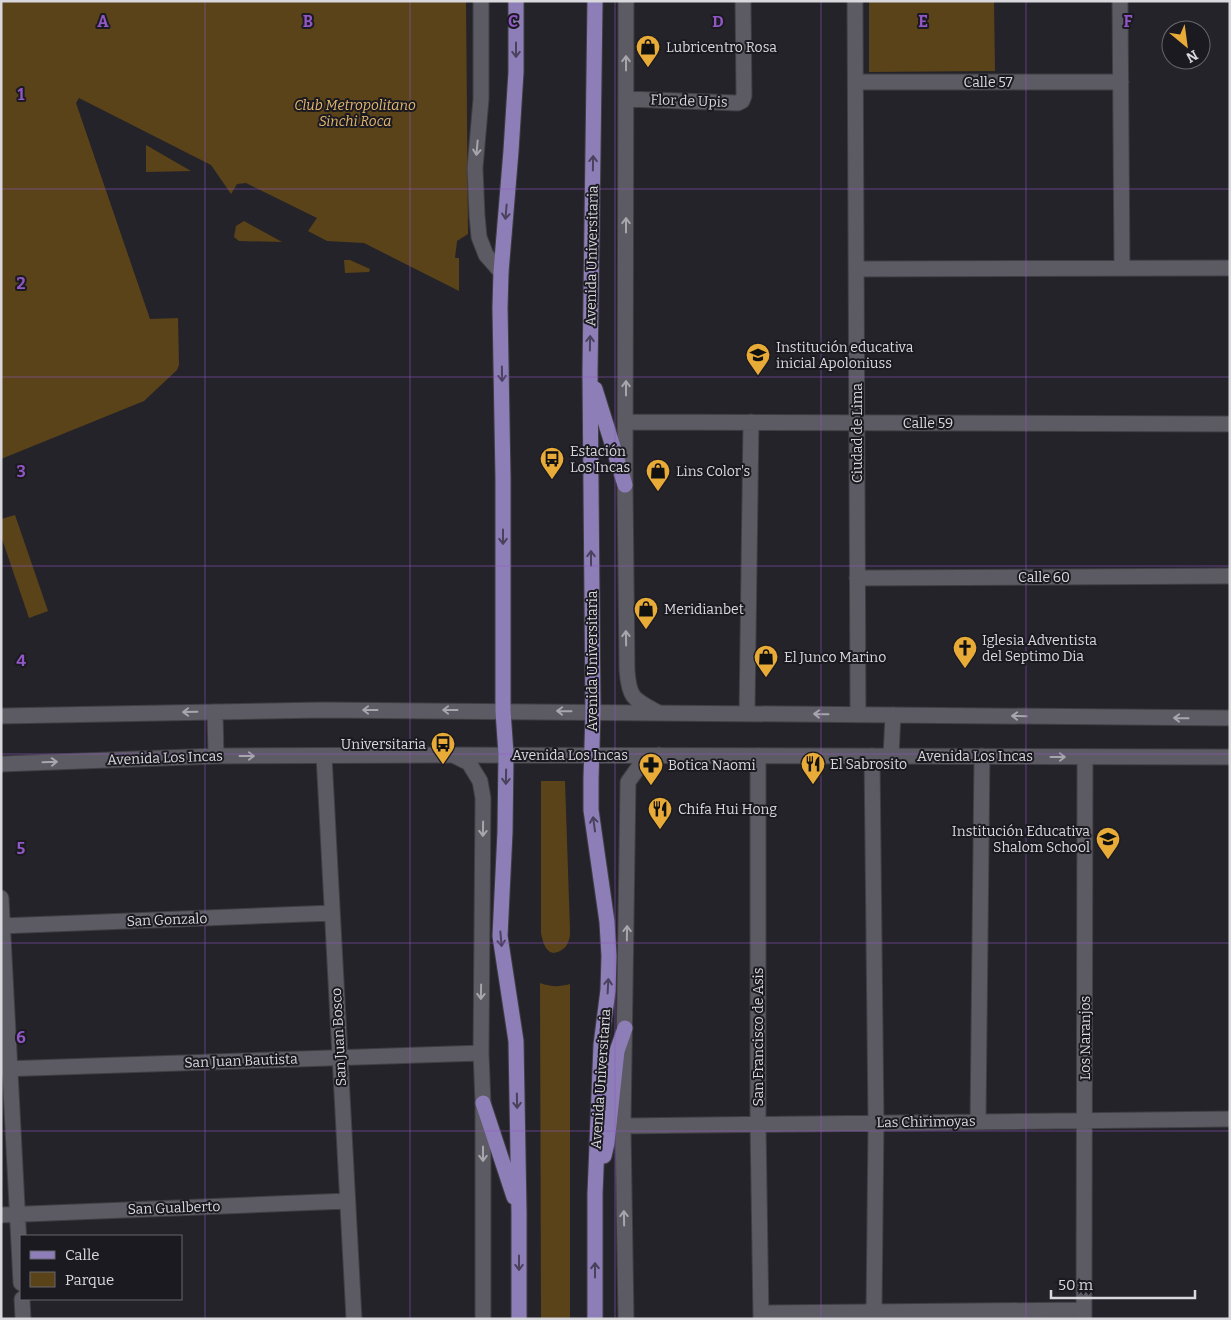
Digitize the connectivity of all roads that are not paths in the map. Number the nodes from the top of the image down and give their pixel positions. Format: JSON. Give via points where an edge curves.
{"nodes":[{"id":1,"x":481,"y":1,"type":"edge"},
{"id":2,"x":516,"y":1,"type":"edge"},
{"id":3,"x":595,"y":1,"type":"edge"},
{"id":4,"x":626,"y":1,"type":"edge"},
{"id":5,"x":743,"y":1,"type":"edge"},
{"id":6,"x":855,"y":1,"type":"edge"},
{"id":7,"x":1120,"y":1,"type":"edge"},
{"id":8,"x":856,"y":82,"type":"junction"},
{"id":9,"x":1121,"y":82,"type":"junction"},
{"id":10,"x":626,"y":99,"type":"junction"},
{"id":11,"x":1122,"y":268,"type":"junction"},
{"id":12,"x":1230,"y":268,"type":"edge"},
{"id":13,"x":856,"y":269,"type":"junction"},
{"id":14,"x":501,"y":272,"type":"junction"},
{"id":15,"x":590,"y":373,"type":"junction"},
{"id":16,"x":626,"y":422,"type":"junction"},
{"id":17,"x":751,"y":422,"type":"junction"},
{"id":18,"x":857,"y":423,"type":"junction"},
{"id":19,"x":1230,"y":424,"type":"edge"},
{"id":20,"x":625,"y":485,"type":"junction"},
{"id":21,"x":1230,"y":576,"type":"edge"},
{"id":22,"x":857,"y":578,"type":"junction"},
{"id":23,"x":503,"y":711,"type":"junction"},
{"id":24,"x":215,"y":712,"type":"junction"},
{"id":25,"x":593,"y":712,"type":"junction"},
{"id":26,"x":657,"y":712,"type":"junction"},
{"id":27,"x":747,"y":713,"type":"junction"},
{"id":28,"x":858,"y":714,"type":"junction"},
{"id":29,"x":893,"y":715,"type":"junction"},
{"id":30,"x":1,"y":716,"type":"edge"},
{"id":31,"x":1230,"y":718,"type":"edge"},
{"id":32,"x":453,"y":754,"type":"junction"},
{"id":33,"x":506,"y":754,"type":"junction"},
{"id":34,"x":592,"y":755,"type":"junction"},
{"id":35,"x":659,"y":755,"type":"junction"},
{"id":36,"x":216,"y":756,"type":"junction"},
{"id":37,"x":324,"y":756,"type":"junction"},
{"id":38,"x":758,"y":756,"type":"junction"},
{"id":39,"x":872,"y":756,"type":"junction"},
{"id":40,"x":891,"y":756,"type":"junction"},
{"id":41,"x":982,"y":756,"type":"junction"},
{"id":42,"x":1085,"y":757,"type":"junction"},
{"id":43,"x":1230,"y":757,"type":"edge"},
{"id":44,"x":1,"y":764,"type":"edge"},
{"id":45,"x":1,"y":898,"type":"edge"},
{"id":46,"x":332,"y":913,"type":"junction"},
{"id":47,"x":2,"y":926,"type":"edge"},
{"id":48,"x":625,"y":1028,"type":"junction"},
{"id":49,"x":480,"y":1053,"type":"junction"},
{"id":50,"x":340,"y":1057,"type":"junction"},
{"id":51,"x":6,"y":1069,"type":"edge"},
{"id":52,"x":483,"y":1104,"type":"junction"},
{"id":53,"x":1230,"y":1118,"type":"edge"},
{"id":54,"x":1085,"y":1120,"type":"junction"},
{"id":55,"x":978,"y":1122,"type":"junction"},
{"id":56,"x":876,"y":1123,"type":"junction"},
{"id":57,"x":758,"y":1124,"type":"junction"},
{"id":58,"x":623,"y":1126,"type":"junction"},
{"id":59,"x":594,"y":1194,"type":"junction"},
{"id":60,"x":348,"y":1201,"type":"junction"},
{"id":61,"x":519,"y":1212,"type":"junction"},
{"id":62,"x":1,"y":1215,"type":"edge"},
{"id":63,"x":18,"y":1215,"type":"junction"},
{"id":64,"x":20,"y":1260,"type":"edge"},
{"id":65,"x":22,"y":1300,"type":"edge"},
{"id":66,"x":874,"y":1312,"type":"junction"},
{"id":67,"x":1084,"y":1314,"type":"edge"},
{"id":68,"x":761,"y":1316,"type":"edge"},
{"id":69,"x":23,"y":1319,"type":"edge"},
{"id":70,"x":354,"y":1319,"type":"edge"},
{"id":71,"x":483,"y":1319,"type":"edge"},
{"id":72,"x":519,"y":1319,"type":"edge"},
{"id":73,"x":595,"y":1319,"type":"edge"},
{"id":74,"x":626,"y":1319,"type":"edge"}],
"edges":[{"from":1,"to":14,"type":"street","one_way":true,"via":[[481,99],[475,168],[477,215],[479,237],[486,255]]},
{"from":2,"to":14,"type":"main road","one_way":true,"via":[[516,72]]},
{"from":15,"to":3,"type":"main road","name":"Avenida Universitaria","one_way":true},
{"from":10,"to":4,"type":"street","one_way":true},
{"from":5,"to":10,"type":"street","name":"Flor de Upis","via":[[742,101]]},
{"from":6,"to":8,"type":"street","name":"Ciudad de Lima"},
{"from":7,"to":9,"type":"street"},
{"from":8,"to":9,"type":"street","name":"Calle 57"},
{"from":8,"to":13,"type":"street","name":"Ciudad de Lima"},
{"from":9,"to":11,"type":"street"},
{"from":16,"to":10,"type":"street","one_way":true},
{"from":11,"to":12,"type":"street"},
{"from":11,"to":13,"type":"street"},
{"from":13,"to":18,"type":"street","name":"Ciudad de Lima"},
{"from":14,"to":23,"type":"main road","one_way":true},
{"from":15,"to":20,"type":"main road"},
{"from":25,"to":15,"type":"main road","name":"Avenida Universitaria","one_way":true},
{"from":16,"to":17,"type":"street","name":"Calle 59"},
{"from":16,"to":20,"type":"street"},
{"from":17,"to":18,"type":"street","name":"Calle 59"},
{"from":17,"to":27,"type":"street"},
{"from":18,"to":19,"type":"street","name":"Calle 59"},
{"from":18,"to":22,"type":"street","name":"Ciudad de Lima"},
{"from":26,"to":20,"type":"street","one_way":true,"via":[[640,703],[628,686]]},
{"from":21,"to":22,"type":"street","name":"Calle 60"},
{"from":22,"to":28,"type":"street","name":"Ciudad de Lima"},
{"from":23,"to":24,"type":"street","one_way":true},
{"from":25,"to":23,"type":"street","one_way":true},
{"from":23,"to":33,"type":"main road"},
{"from":24,"to":30,"type":"street","one_way":true},
{"from":24,"to":36,"type":"street"},
{"from":25,"to":26,"type":"street"},
{"from":25,"to":34,"type":"main road","name":"Avenida Universitaria"},
{"from":26,"to":27,"type":"street"},
{"from":28,"to":27,"type":"street","one_way":true},
{"from":28,"to":29,"type":"street"},
{"from":31,"to":29,"type":"street","one_way":true},
{"from":29,"to":40,"type":"street"},
{"from":32,"to":33,"type":"street","name":"Avenida Los Incas"},
{"from":32,"to":37,"type":"street","name":"Avenida Los Incas"},
{"from":32,"to":49,"type":"street","one_way":true,"via":[[468,762],[480,781],[482,793]]},
{"from":33,"to":34,"type":"street","name":"Avenida Los Incas"},
{"from":33,"to":61,"type":"main road","one_way":true,"via":[[500,936],[516,1041]]},
{"from":34,"to":35,"type":"street","name":"Avenida Los Incas"},
{"from":59,"to":34,"type":"main road","name":"Avenida Universitaria","one_way":true,"via":[[609,956],[591,810]]},
{"from":35,"to":38,"type":"street","name":"Avenida Los Incas"},
{"from":48,"to":35,"type":"street","name":"Avenida Universitaria","one_way":true,"via":[[628,782],[643,761]]},
{"from":36,"to":37,"type":"street","name":"Avenida Los Incas","one_way":true},
{"from":44,"to":36,"type":"street","name":"Avenida Los Incas","one_way":true},
{"from":37,"to":46,"type":"street","name":"San Juan Bosco"},
{"from":38,"to":39,"type":"street","name":"Avenida Los Incas"},
{"from":38,"to":57,"type":"street","name":"San Francisco de Asis"},
{"from":39,"to":40,"type":"street","name":"Avenida Los Incas"},
{"from":39,"to":56,"type":"street"},
{"from":40,"to":41,"type":"street","name":"Avenida Los Incas"},
{"from":41,"to":42,"type":"street","name":"Avenida Los Incas","one_way":true},
{"from":41,"to":55,"type":"street"},
{"from":42,"to":43,"type":"street","name":"Avenida Los Incas"},
{"from":42,"to":54,"type":"street","name":"Los Naranjos"},
{"from":45,"to":47,"type":"street"},
{"from":46,"to":47,"type":"street","name":"San Gonzalo"},
{"from":46,"to":50,"type":"street","name":"San Juan Bosco"},
{"from":47,"to":51,"type":"street"},
{"from":48,"to":58,"type":"street","name":"Avenida Universitaria"},
{"from":48,"to":59,"type":"main road","via":[[617,1051],[607,1143]]},
{"from":49,"to":50,"type":"street","name":"San Juan Bautista"},
{"from":49,"to":52,"type":"street"},
{"from":50,"to":51,"type":"street","name":"San Juan Bautista"},
{"from":50,"to":60,"type":"street","name":"San Juan Bosco"},
{"from":51,"to":63,"type":"street"},
{"from":52,"to":61,"type":"main road"},
{"from":52,"to":71,"type":"street","one_way":true},
{"from":53,"to":54,"type":"street","name":"Las Chirimoyas"},
{"from":54,"to":55,"type":"street","name":"Las Chirimoyas"},
{"from":54,"to":67,"type":"street","name":"Los Naranjos"},
{"from":55,"to":56,"type":"street","name":"Las Chirimoyas"},
{"from":56,"to":57,"type":"street","name":"Las Chirimoyas"},
{"from":56,"to":66,"type":"street"},
{"from":57,"to":58,"type":"street","name":"Las Chirimoyas"},
{"from":57,"to":68,"type":"street","name":"San Francisco de Asis"},
{"from":74,"to":58,"type":"street","name":"Avenida Universitaria","one_way":true},
{"from":73,"to":59,"type":"main road","name":"Avenida Universitaria","one_way":true},
{"from":60,"to":63,"type":"street","name":"San Gualberto"},
{"from":60,"to":70,"type":"street","name":"San Juan Bosco"},
{"from":61,"to":72,"type":"main road","one_way":true},
{"from":62,"to":63,"type":"street","name":"San Gualberto"},
{"from":63,"to":64,"type":"street"},
{"from":65,"to":69,"type":"street"},
{"from":66,"to":67,"type":"street"},
{"from":66,"to":68,"type":"street"}]}
